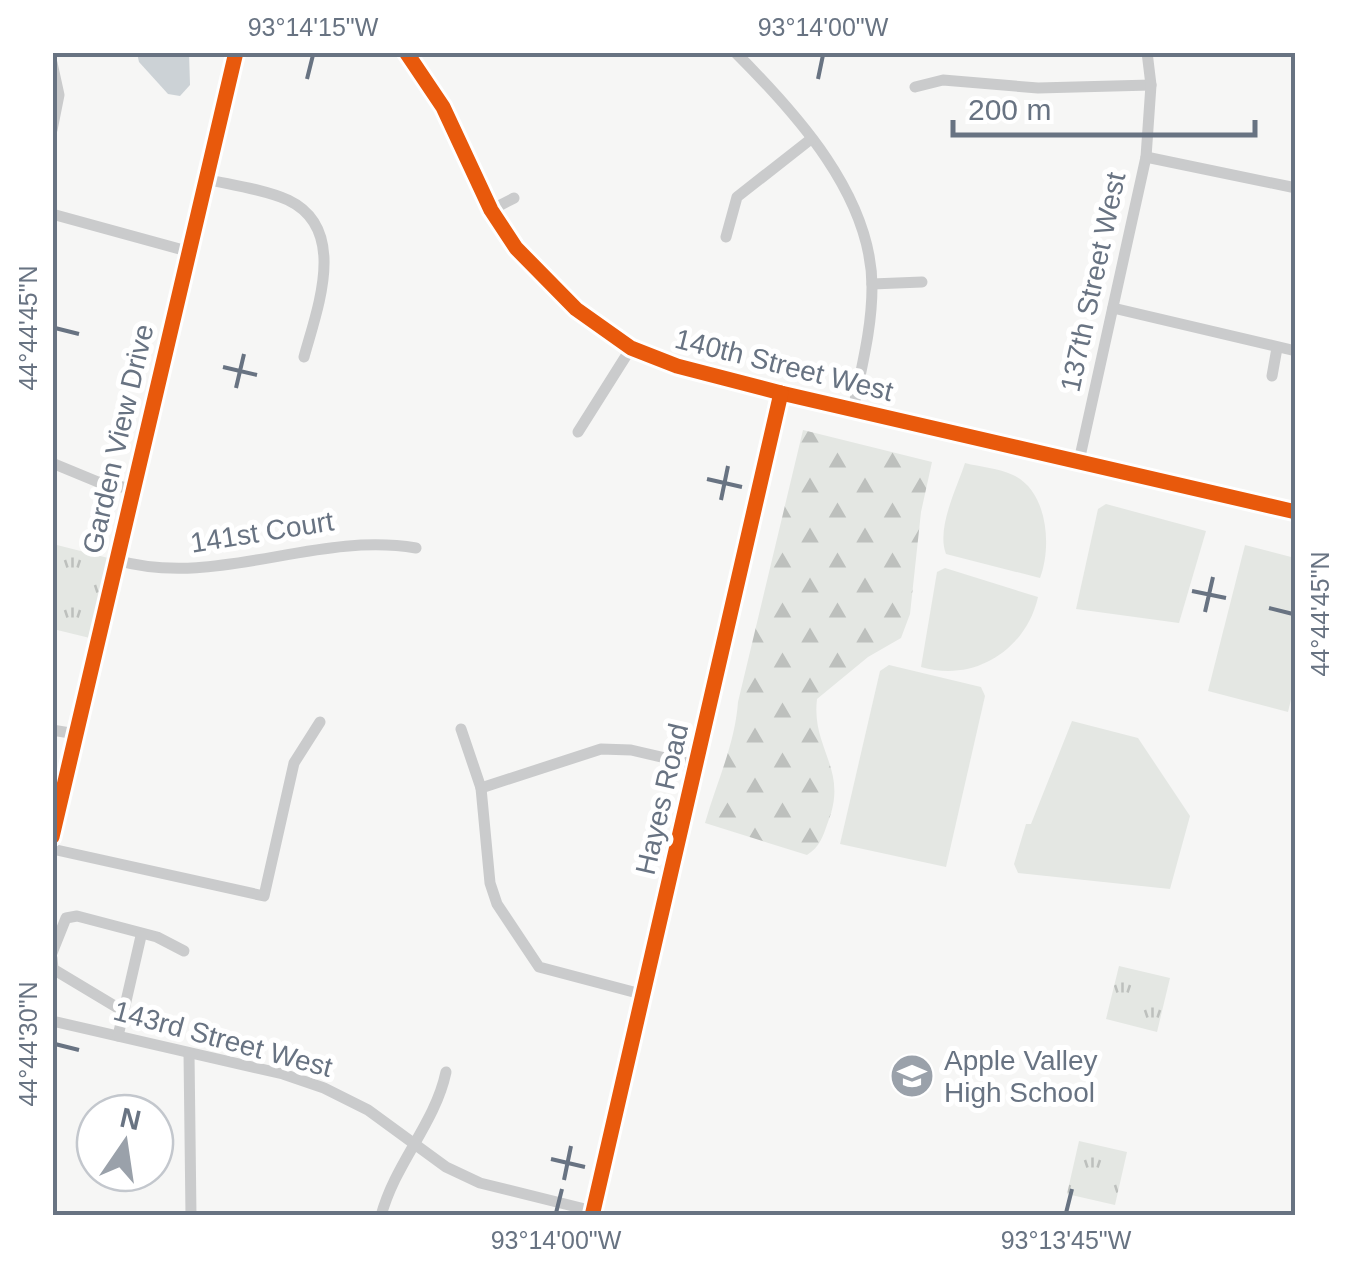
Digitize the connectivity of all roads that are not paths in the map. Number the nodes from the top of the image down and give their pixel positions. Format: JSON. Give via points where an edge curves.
{"nodes":[{"id":1,"x":236,"y":52,"type":"edge"},
{"id":2,"x":406,"y":52,"type":"edge"},
{"id":3,"x":735,"y":52,"type":"edge"},
{"id":4,"x":1147,"y":52,"type":"edge"},
{"id":5,"x":52,"y":63,"type":"edge"},
{"id":6,"x":1151,"y":86,"type":"junction"},
{"id":7,"x":915,"y":87,"type":"dead end"},
{"id":8,"x":52,"y":130,"type":"edge"},
{"id":9,"x":811,"y":139,"type":"junction"},
{"id":10,"x":1146,"y":157,"type":"junction"},
{"id":11,"x":204,"y":179,"type":"junction"},
{"id":12,"x":1296,"y":188,"type":"edge"},
{"id":13,"x":514,"y":198,"type":"dead end"},
{"id":14,"x":491,"y":210,"type":"junction"},
{"id":15,"x":52,"y":214,"type":"edge"},
{"id":16,"x":726,"y":237,"type":"dead end"},
{"id":17,"x":187,"y":251,"type":"junction"},
{"id":18,"x":922,"y":282,"type":"dead end"},
{"id":19,"x":872,"y":284,"type":"junction"},
{"id":20,"x":1113,"y":308,"type":"junction"},
{"id":21,"x":631,"y":348,"type":"junction"},
{"id":22,"x":1277,"y":348,"type":"junction"},
{"id":23,"x":1296,"y":351,"type":"edge"},
{"id":24,"x":304,"y":356,"type":"dead end"},
{"id":25,"x":1272,"y":376,"type":"dead end"},
{"id":26,"x":781,"y":393,"type":"junction"},
{"id":27,"x":853,"y":410,"type":"junction"},
{"id":28,"x":578,"y":432,"type":"dead end"},
{"id":29,"x":1079,"y":461,"type":"junction"},
{"id":30,"x":52,"y":463,"type":"edge"},
{"id":31,"x":132,"y":489,"type":"junction"},
{"id":32,"x":1296,"y":512,"type":"edge"},
{"id":33,"x":416,"y":548,"type":"dead end"},
{"id":34,"x":116,"y":560,"type":"junction"},
{"id":35,"x":320,"y":722,"type":"dead end"},
{"id":36,"x":461,"y":729,"type":"dead end"},
{"id":37,"x":52,"y":730,"type":"edge"},
{"id":38,"x":76,"y":734,"type":"junction"},
{"id":39,"x":696,"y":765,"type":"junction"},
{"id":40,"x":481,"y":788,"type":"junction"},
{"id":41,"x":52,"y":837,"type":"edge"},
{"id":42,"x":52,"y":849,"type":"edge"},
{"id":43,"x":141,"y":936,"type":"junction"},
{"id":44,"x":184,"y":952,"type":"dead end"},
{"id":45,"x":52,"y":956,"type":"edge"},
{"id":46,"x":642,"y":994,"type":"junction"},
{"id":47,"x":124,"y":1011,"type":"junction"},
{"id":48,"x":52,"y":1021,"type":"edge"},
{"id":49,"x":118,"y":1036,"type":"junction"},
{"id":50,"x":189,"y":1053,"type":"junction"},
{"id":51,"x":446,"y":1072,"type":"dead end"},
{"id":52,"x":412,"y":1142,"type":"junction"},
{"id":53,"x":592,"y":1213,"type":"edge"},
{"id":54,"x":191,"y":1216,"type":"edge"},
{"id":55,"x":382,"y":1216,"type":"edge"}],
"edges":[{"from":1,"to":11,"type":"street","name":"Garden View Drive"},
{"from":2,"to":14,"type":"street","name":"140th Street West","via":[[443,107]]},
{"from":3,"to":9,"type":"street"},
{"from":4,"to":6,"type":"street","name":"137th Street West"},
{"from":5,"to":8,"type":"street","via":[[59,95]]},
{"from":6,"to":7,"type":"street","via":[[1038,88],[943,80]]},
{"from":6,"to":10,"type":"street","name":"137th Street West"},
{"from":9,"to":16,"type":"street","via":[[737,197]]},
{"from":9,"to":19,"type":"street","via":[[856,212]]},
{"from":10,"to":12,"type":"street"},
{"from":10,"to":20,"type":"street","name":"137th Street West"},
{"from":11,"to":17,"type":"street","name":"Garden View Drive"},
{"from":11,"to":24,"type":"street","via":[[284,198],[316,226],[327,270]]},
{"from":13,"to":14,"type":"street"},
{"from":14,"to":21,"type":"street","name":"140th Street West","via":[[544,280]]},
{"from":15,"to":17,"type":"street"},
{"from":17,"to":31,"type":"street","name":"Garden View Drive"},
{"from":18,"to":19,"type":"street"},
{"from":19,"to":27,"type":"street"},
{"from":20,"to":22,"type":"street"},
{"from":20,"to":29,"type":"street","name":"137th Street West"},
{"from":21,"to":26,"type":"street","name":"140th Street West"},
{"from":21,"to":28,"type":"street"},
{"from":22,"to":23,"type":"street"},
{"from":22,"to":25,"type":"street"},
{"from":26,"to":27,"type":"street","name":"140th Street West"},
{"from":26,"to":39,"type":"street","name":"Hayes Road"},
{"from":27,"to":29,"type":"street","name":"140th Street West"},
{"from":29,"to":32,"type":"street","name":"140th Street West"},
{"from":30,"to":31,"type":"street"},
{"from":31,"to":34,"type":"street","name":"Garden View Drive"},
{"from":33,"to":34,"type":"street","name":"141st Court","via":[[350,543],[192,571]]},
{"from":34,"to":38,"type":"street","name":"Garden View Drive"},
{"from":35,"to":42,"type":"street","via":[[294,763],[264,896]]},
{"from":36,"to":40,"type":"street"},
{"from":37,"to":38,"type":"street"},
{"from":38,"to":41,"type":"street","name":"Garden View Drive"},
{"from":39,"to":40,"type":"street","via":[[601,750]]},
{"from":39,"to":46,"type":"street","name":"Hayes Road"},
{"from":40,"to":46,"type":"street","via":[[490,883],[539,967]]},
{"from":43,"to":44,"type":"street"},
{"from":43,"to":45,"type":"street","via":[[66,918]]},
{"from":43,"to":47,"type":"street"},
{"from":45,"to":47,"type":"street","via":[[62,978]]},
{"from":46,"to":53,"type":"street","name":"Hayes Road"},
{"from":47,"to":49,"type":"street"},
{"from":48,"to":49,"type":"street","name":"143rd Street West"},
{"from":49,"to":50,"type":"street","name":"143rd Street West"},
{"from":50,"to":52,"type":"street","name":"143rd Street West","via":[[324,1088]]},
{"from":50,"to":54,"type":"street"},
{"from":51,"to":52,"type":"street","via":[[440,1100]]},
{"from":52,"to":53,"type":"street","name":"143rd Street West","via":[[480,1183]]},
{"from":52,"to":55,"type":"street"}]}
